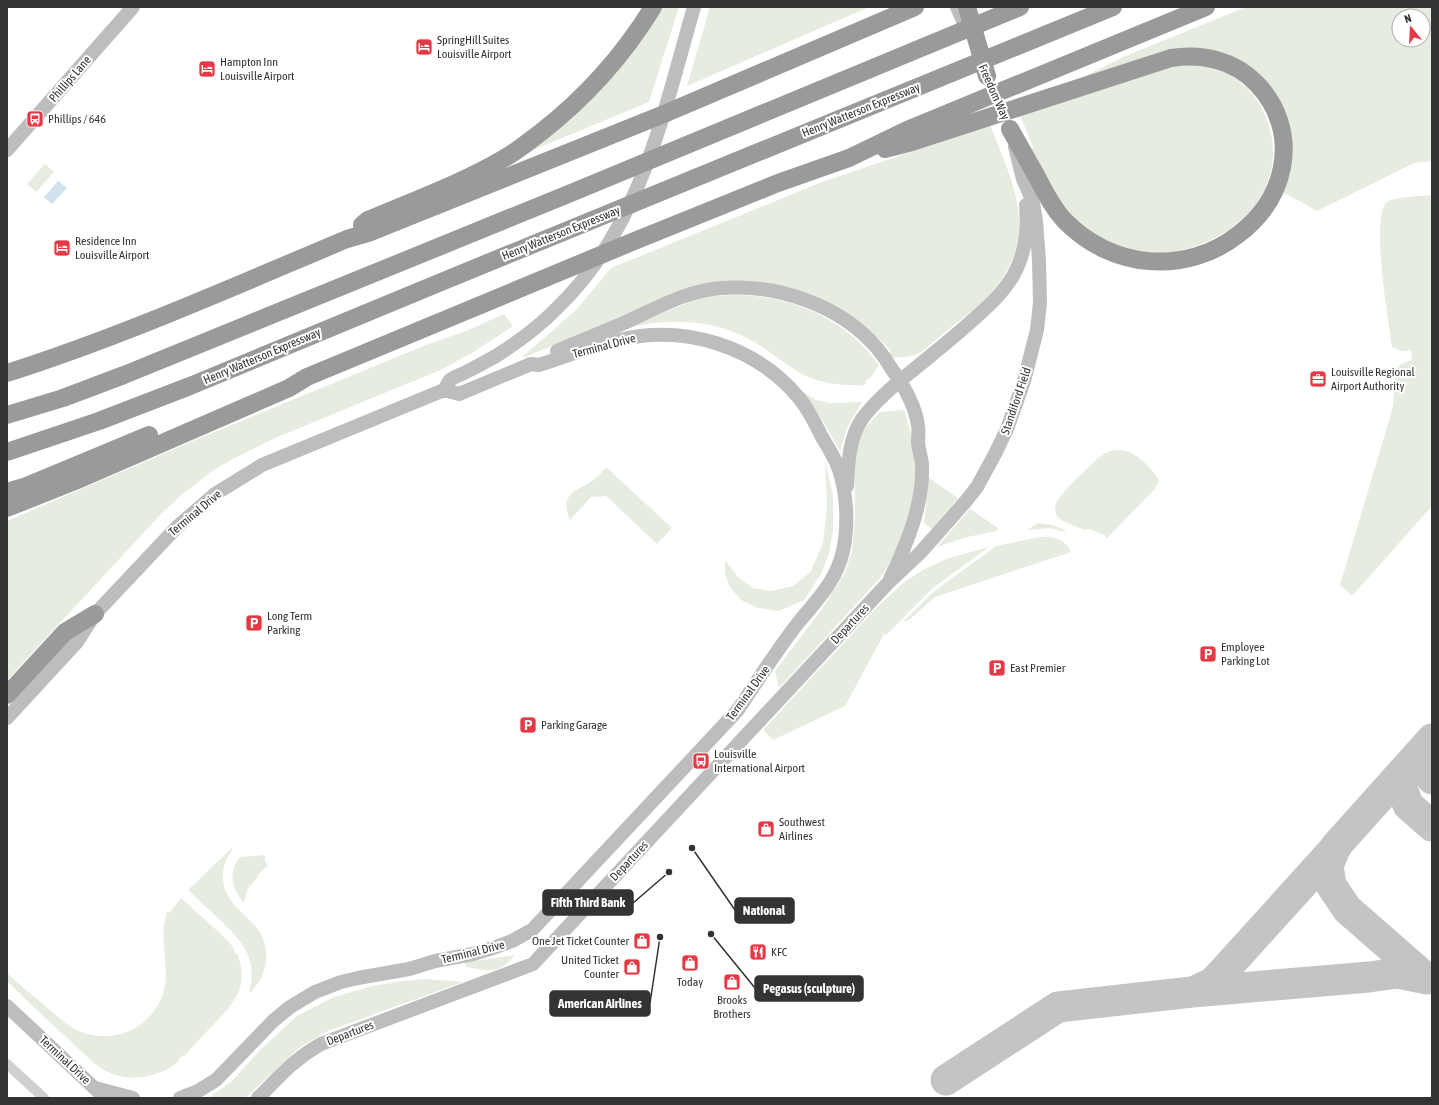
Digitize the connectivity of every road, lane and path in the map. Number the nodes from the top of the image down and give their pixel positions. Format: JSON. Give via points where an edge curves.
{"nodes":[{"id":1,"x":133,"y":7,"type":"edge"},
{"id":2,"x":653,"y":7,"type":"edge"},
{"id":3,"x":694,"y":7,"type":"edge"},
{"id":4,"x":914,"y":7,"type":"edge"},
{"id":5,"x":957,"y":7,"type":"edge"},
{"id":6,"x":967,"y":7,"type":"edge"},
{"id":7,"x":1020,"y":7,"type":"edge"},
{"id":8,"x":1113,"y":7,"type":"edge"},
{"id":9,"x":1206,"y":7,"type":"edge"},
{"id":10,"x":987,"y":76,"type":"junction"},
{"id":11,"x":1010,"y":129,"type":"junction"},
{"id":12,"x":7,"y":150,"type":"edge"},
{"id":13,"x":849,"y":158,"type":"junction"},
{"id":14,"x":1023,"y":179,"type":"junction"},
{"id":15,"x":347,"y":239,"type":"junction"},
{"id":16,"x":531,"y":364,"type":"junction"},
{"id":17,"x":7,"y":373,"type":"edge"},
{"id":18,"x":307,"y":377,"type":"junction"},
{"id":19,"x":444,"y":390,"type":"junction"},
{"id":20,"x":7,"y":416,"type":"edge"},
{"id":21,"x":7,"y":452,"type":"edge"},
{"id":22,"x":7,"y":492,"type":"edge"},
{"id":23,"x":846,"y":506,"type":"junction"},
{"id":24,"x":7,"y":508,"type":"edge"},
{"id":25,"x":887,"y":584,"type":"junction"},
{"id":26,"x":95,"y":614,"type":"junction"},
{"id":27,"x":7,"y":695,"type":"edge"},
{"id":28,"x":7,"y":718,"type":"edge"},
{"id":29,"x":7,"y":1006,"type":"edge"},
{"id":30,"x":7,"y":1064,"type":"edge"},
{"id":31,"x":95,"y":1088,"type":"junction"},
{"id":32,"x":44,"y":1098,"type":"edge"},
{"id":33,"x":105,"y":1098,"type":"edge"},
{"id":34,"x":133,"y":1098,"type":"edge"},
{"id":35,"x":180,"y":1098,"type":"edge"},
{"id":36,"x":258,"y":1098,"type":"edge"}],
"edges":[{"from":1,"to":12,"type":"main road","name":"Phillips Lane"},
{"from":2,"to":15,"type":"highway","via":[[611,66],[571,108],[532,139],[471,176],[368,220]]},
{"from":3,"to":19,"type":"main road","name":"Terminal Drive","via":[[651,153],[620,226],[606,250],[579,285],[527,334],[497,355],[450,380]]},
{"from":4,"to":15,"type":"highway","via":[[664,114],[371,232]]},
{"from":5,"to":10,"type":"main road","name":"Freedom Way"},
{"from":6,"to":10,"type":"highway"},
{"from":7,"to":20,"type":"highway","via":[[124,375]]},
{"from":8,"to":21,"type":"highway","name":"Henry Watterson Expressway","via":[[183,389]]},
{"from":9,"to":13,"type":"highway","via":[[907,130]]},
{"from":10,"to":11,"type":"main road","name":"Freedom Way"},
{"from":11,"to":13,"type":"highway","via":[[1051,202],[1069,225],[1098,247],[1130,258],[1149,261],[1190,258],[1209,252],[1234,238],[1257,218],[1267,205],[1276,189],[1284,159],[1281,126],[1277,113],[1264,91],[1244,72],[1232,66],[1194,56],[1171,58],[912,142]]},
{"from":11,"to":14,"type":"main road","name":"Freedom Way"},
{"from":13,"to":18,"type":"highway","via":[[632,242]]},
{"from":14,"to":23,"type":"main road","via":[[1026,230],[1022,253],[1014,275],[988,307],[885,393],[862,420],[850,454]]},
{"from":14,"to":25,"type":"main road","name":"Standiford Field","via":[[1036,221],[1040,303],[1033,347],[1017,402],[995,454],[968,498],[920,553]]},
{"from":15,"to":17,"type":"highway","via":[[135,327]]},
{"from":16,"to":19,"type":"main road","name":"Terminal Drive","via":[[459,394]]},
{"from":16,"to":23,"type":"main road","name":"Terminal Drive","via":[[539,365],[619,340],[649,335],[692,337],[732,349],[768,369],[784,382],[811,415],[836,463]]},
{"from":16,"to":25,"type":"main road","via":[[536,359],[674,300],[705,290],[743,288],[781,292],[825,308],[842,318],[877,348],[901,382],[918,425],[922,464],[917,510],[906,544]]},
{"from":18,"to":22,"type":"highway","via":[[286,379]]},
{"from":18,"to":24,"type":"highway","via":[[289,388]]},
{"from":19,"to":26,"type":"main road","name":"Terminal Drive","via":[[262,465],[215,494],[177,527]]},
{"from":23,"to":35,"type":"main road","name":"Terminal Drive","via":[[843,551],[831,581],[751,688],[737,711],[532,930],[512,941],[473,954],[352,980],[315,992],[273,1021],[216,1080]]},
{"from":25,"to":36,"type":"main road","name":"Departures","via":[[533,964],[321,1044],[303,1054]]},
{"from":26,"to":27,"type":"highway","via":[[65,632]]},
{"from":26,"to":28,"type":"main road","name":"Terminal Drive","via":[[78,642]]},
{"from":29,"to":31,"type":"main road","name":"Terminal Drive"},
{"from":30,"to":32,"type":"street"},
{"from":31,"to":33,"type":"main road"},
{"from":31,"to":34,"type":"main road","name":"Terminal Drive"}]}
